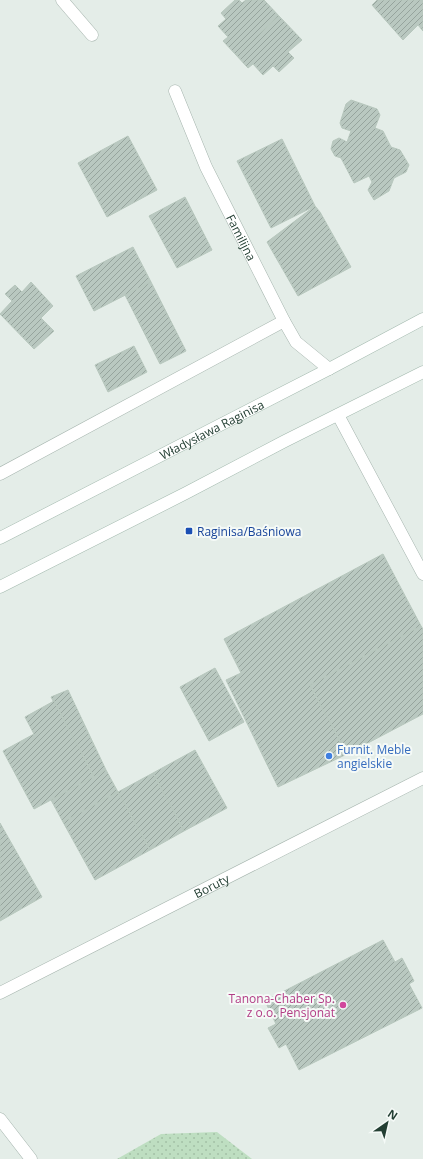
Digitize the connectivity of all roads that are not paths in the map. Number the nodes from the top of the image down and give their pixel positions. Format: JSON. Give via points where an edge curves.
{"nodes":[{"id":1,"x":62,"y":0,"type":"edge"},
{"id":2,"x":92,"y":35,"type":"dead end"},
{"id":3,"x":175,"y":92,"type":"dead end"},
{"id":4,"x":423,"y":318,"type":"edge"},
{"id":5,"x":284,"y":321,"type":"junction"},
{"id":6,"x":329,"y":369,"type":"junction"},
{"id":7,"x":423,"y":372,"type":"edge"},
{"id":8,"x":338,"y":416,"type":"junction"},
{"id":9,"x":0,"y":474,"type":"edge"},
{"id":10,"x":0,"y":538,"type":"edge"},
{"id":11,"x":423,"y":574,"type":"edge"},
{"id":12,"x":0,"y":587,"type":"edge"},
{"id":13,"x":423,"y":778,"type":"edge"},
{"id":14,"x":0,"y":993,"type":"edge"},
{"id":15,"x":0,"y":1119,"type":"edge"},
{"id":16,"x":31,"y":1159,"type":"edge"}],
"edges":[{"from":1,"to":2,"type":"street"},
{"from":3,"to":5,"type":"street","name":"Familijna","via":[[206,167]]},
{"from":4,"to":6,"type":"street","name":"Władysława Raginisa"},
{"from":5,"to":6,"type":"street","name":"Familijna","via":[[296,342]]},
{"from":5,"to":9,"type":"street"},
{"from":6,"to":10,"type":"street","name":"Władysława Raginisa"},
{"from":7,"to":8,"type":"street"},
{"from":8,"to":11,"type":"street"},
{"from":8,"to":12,"type":"street"},
{"from":13,"to":14,"type":"street","name":"Boruty"},
{"from":15,"to":16,"type":"street"}]}
